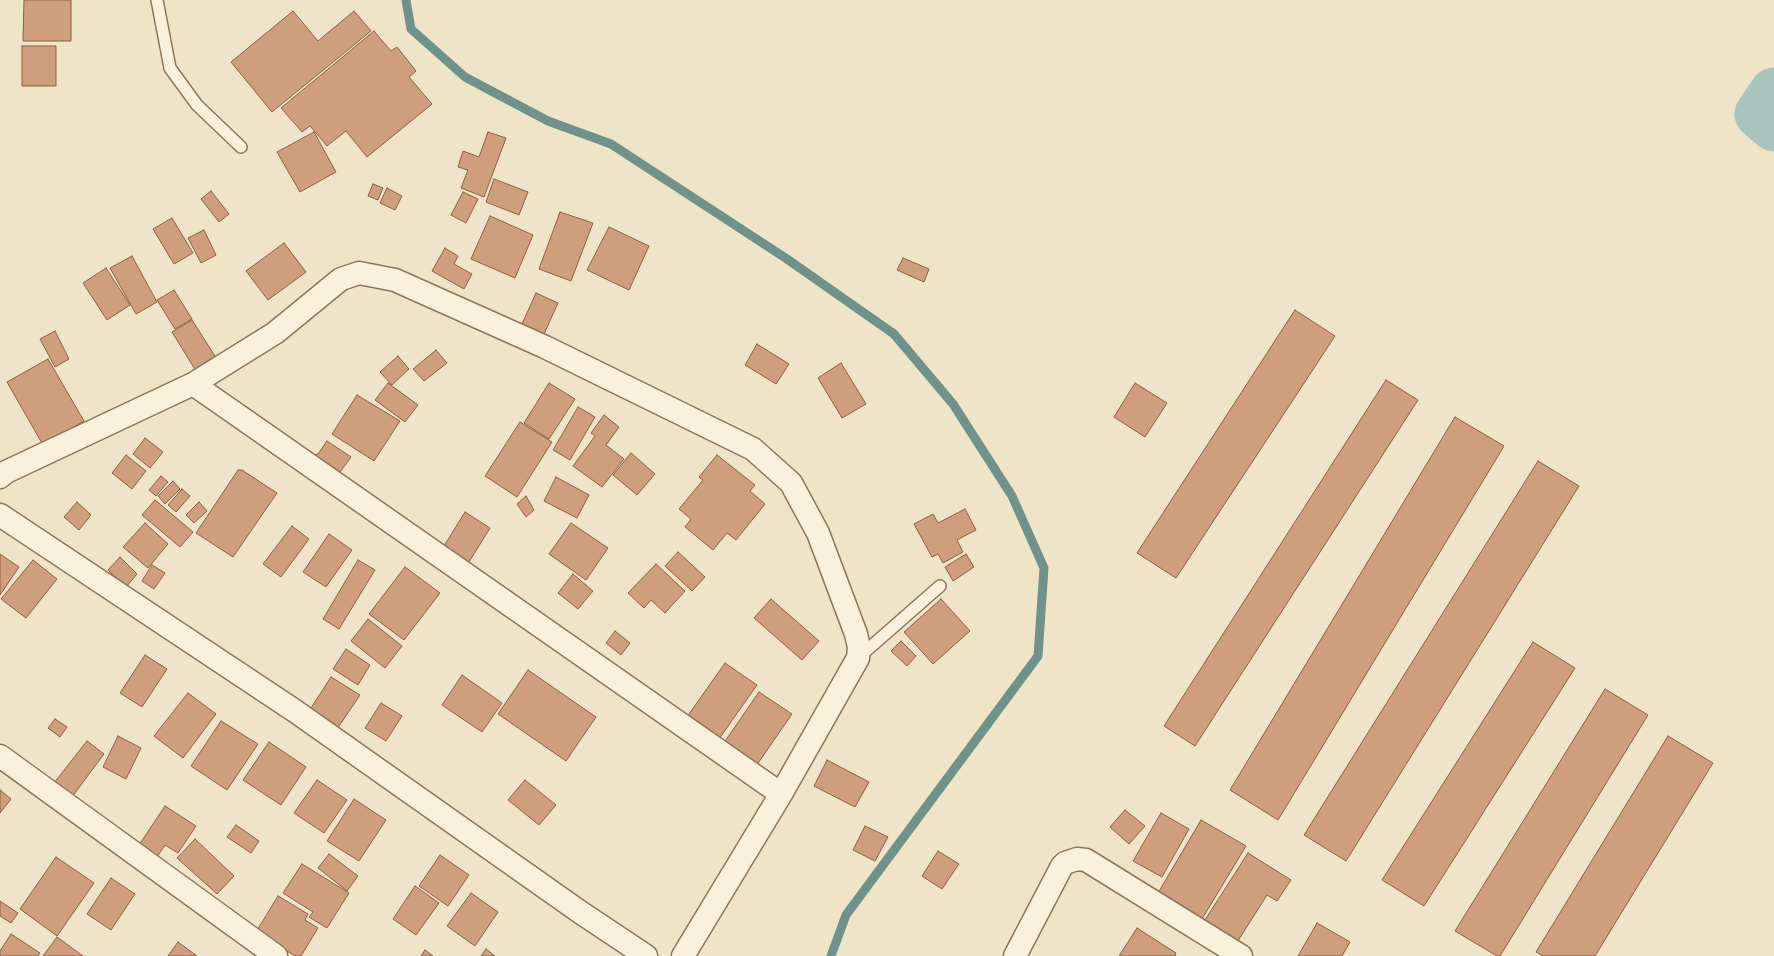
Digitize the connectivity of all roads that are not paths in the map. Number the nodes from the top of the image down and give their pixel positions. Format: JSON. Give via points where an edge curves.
{"nodes":[{"id":1,"x":157,"y":0,"type":"edge"},
{"id":2,"x":241,"y":146,"type":"dead end"},
{"id":3,"x":193,"y":384,"type":"junction"},
{"id":4,"x":0,"y":477,"type":"edge"},
{"id":5,"x":0,"y":515,"type":"edge"},
{"id":6,"x":940,"y":586,"type":"dead end"},
{"id":7,"x":858,"y":658,"type":"junction"},
{"id":8,"x":0,"y":756,"type":"edge"},
{"id":9,"x":781,"y":794,"type":"junction"},
{"id":10,"x":276,"y":956,"type":"edge"},
{"id":11,"x":646,"y":956,"type":"edge"},
{"id":12,"x":683,"y":956,"type":"edge"},
{"id":13,"x":1014,"y":956,"type":"edge"},
{"id":14,"x":1241,"y":956,"type":"edge"}],
"edges":[{"from":1,"to":2,"type":"lane","via":[[170,68],[197,105]]},
{"from":3,"to":4,"type":"street"},
{"from":3,"to":7,"type":"street","via":[[275,333],[341,278],[359,273],[395,280],[545,347],[753,449],[791,483],[818,533],[856,634]]},
{"from":3,"to":9,"type":"street"},
{"from":5,"to":11,"type":"street","via":[[295,711]]},
{"from":6,"to":7,"type":"lane"},
{"from":7,"to":9,"type":"street"},
{"from":8,"to":10,"type":"street"},
{"from":9,"to":12,"type":"street"},
{"from":13,"to":14,"type":"street","via":[[1062,866],[1077,859],[1086,860]]}]}
